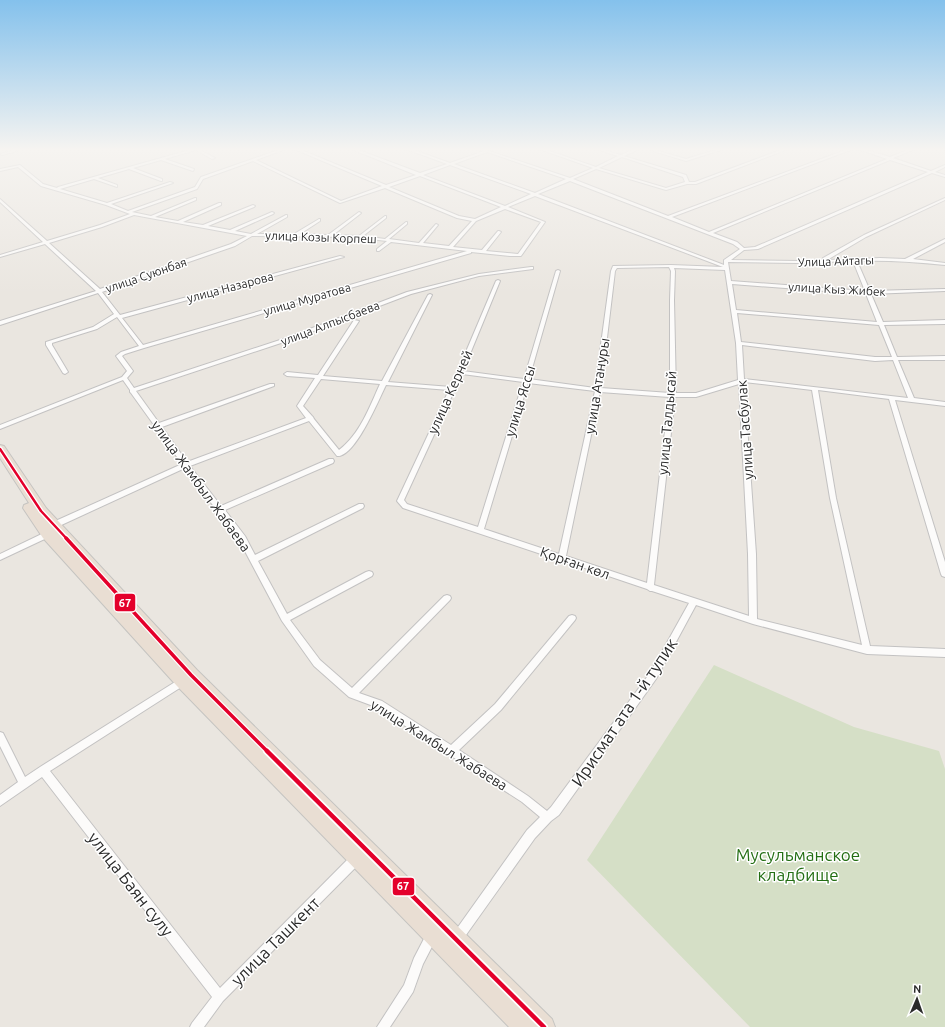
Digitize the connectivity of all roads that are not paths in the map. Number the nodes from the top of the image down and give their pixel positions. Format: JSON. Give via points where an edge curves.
{"nodes":[{"id":1,"x":86,"y":197,"type":"edge"},
{"id":2,"x":130,"y":197,"type":"edge"},
{"id":3,"x":171,"y":197,"type":"edge"},
{"id":4,"x":329,"y":197,"type":"edge"},
{"id":5,"x":357,"y":197,"type":"edge"},
{"id":6,"x":409,"y":197,"type":"edge"},
{"id":7,"x":476,"y":197,"type":"edge"},
{"id":8,"x":527,"y":197,"type":"edge"},
{"id":9,"x":542,"y":197,"type":"edge"},
{"id":10,"x":616,"y":197,"type":"edge"},
{"id":11,"x":722,"y":197,"type":"edge"},
{"id":12,"x":797,"y":197,"type":"edge"},
{"id":13,"x":874,"y":197,"type":"edge"},
{"id":14,"x":195,"y":199,"type":"dead end"},
{"id":15,"x":945,"y":199,"type":"edge"},
{"id":16,"x":0,"y":200,"type":"edge"},
{"id":17,"x":107,"y":204,"type":"junction"},
{"id":18,"x":220,"y":204,"type":"dead end"},
{"id":19,"x":253,"y":206,"type":"dead end"},
{"id":20,"x":503,"y":207,"type":"junction"},
{"id":21,"x":128,"y":212,"type":"junction"},
{"id":22,"x":272,"y":213,"type":"dead end"},
{"id":23,"x":359,"y":213,"type":"dead end"},
{"id":24,"x":134,"y":214,"type":"junction"},
{"id":25,"x":286,"y":216,"type":"dead end"},
{"id":26,"x":151,"y":217,"type":"junction"},
{"id":27,"x":385,"y":217,"type":"dead end"},
{"id":28,"x":669,"y":217,"type":"junction"},
{"id":29,"x":319,"y":220,"type":"dead end"},
{"id":30,"x":475,"y":220,"type":"junction"},
{"id":31,"x":178,"y":222,"type":"junction"},
{"id":32,"x":406,"y":223,"type":"dead end"},
{"id":33,"x":436,"y":225,"type":"dead end"},
{"id":34,"x":204,"y":226,"type":"junction"},
{"id":35,"x":231,"y":232,"type":"junction"},
{"id":36,"x":499,"y":232,"type":"dead end"},
{"id":37,"x":710,"y":233,"type":"junction"},
{"id":38,"x":251,"y":235,"type":"junction"},
{"id":39,"x":296,"y":235,"type":"junction"},
{"id":40,"x":330,"y":235,"type":"junction"},
{"id":41,"x":361,"y":236,"type":"junction"},
{"id":42,"x":389,"y":240,"type":"junction"},
{"id":43,"x":945,"y":240,"type":"edge"},
{"id":44,"x":46,"y":242,"type":"junction"},
{"id":45,"x":420,"y":244,"type":"junction"},
{"id":46,"x":450,"y":248,"type":"junction"},
{"id":47,"x":743,"y":248,"type":"junction"},
{"id":48,"x":379,"y":250,"type":"dead end"},
{"id":49,"x":472,"y":251,"type":"junction"},
{"id":50,"x":483,"y":252,"type":"junction"},
{"id":51,"x":0,"y":256,"type":"edge"},
{"id":52,"x":342,"y":257,"type":"dead end"},
{"id":53,"x":854,"y":259,"type":"junction"},
{"id":54,"x":726,"y":261,"type":"junction"},
{"id":55,"x":824,"y":261,"type":"junction"},
{"id":56,"x":903,"y":262,"type":"junction"},
{"id":57,"x":945,"y":264,"type":"edge"},
{"id":58,"x":671,"y":266,"type":"junction"},
{"id":59,"x":531,"y":268,"type":"dead end"},
{"id":60,"x":728,"y":269,"type":"junction"},
{"id":61,"x":558,"y":271,"type":"dead end"},
{"id":62,"x":498,"y":281,"type":"dead end"},
{"id":63,"x":730,"y":282,"type":"junction"},
{"id":64,"x":945,"y":290,"type":"edge"},
{"id":65,"x":99,"y":292,"type":"junction"},
{"id":66,"x":868,"y":293,"type":"junction"},
{"id":67,"x":430,"y":295,"type":"dead end"},
{"id":68,"x":734,"y":311,"type":"junction"},
{"id":69,"x":118,"y":316,"type":"junction"},
{"id":70,"x":356,"y":321,"type":"dead end"},
{"id":71,"x":945,"y":322,"type":"edge"},
{"id":72,"x":0,"y":323,"type":"edge"},
{"id":73,"x":881,"y":324,"type":"junction"},
{"id":74,"x":739,"y":343,"type":"junction"},
{"id":75,"x":142,"y":347,"type":"junction"},
{"id":76,"x":945,"y":358,"type":"edge"},
{"id":77,"x":896,"y":359,"type":"junction"},
{"id":78,"x":65,"y":372,"type":"dead end"},
{"id":79,"x":460,"y":372,"type":"junction"},
{"id":80,"x":288,"y":374,"type":"dead end"},
{"id":81,"x":318,"y":377,"type":"junction"},
{"id":82,"x":124,"y":378,"type":"junction"},
{"id":83,"x":526,"y":381,"type":"junction"},
{"id":84,"x":741,"y":381,"type":"junction"},
{"id":85,"x":384,"y":383,"type":"junction"},
{"id":86,"x":272,"y":385,"type":"dead end"},
{"id":87,"x":815,"y":388,"type":"junction"},
{"id":88,"x":453,"y":389,"type":"junction"},
{"id":89,"x":598,"y":390,"type":"junction"},
{"id":90,"x":132,"y":391,"type":"junction"},
{"id":91,"x":671,"y":395,"type":"junction"},
{"id":92,"x":892,"y":398,"type":"junction"},
{"id":93,"x":912,"y":400,"type":"junction"},
{"id":94,"x":945,"y":404,"type":"edge"},
{"id":95,"x":311,"y":418,"type":"junction"},
{"id":96,"x":158,"y":426,"type":"junction"},
{"id":97,"x":0,"y":427,"type":"edge"},
{"id":98,"x":0,"y":449,"type":"edge"},
{"id":99,"x":330,"y":462,"type":"dead end"},
{"id":100,"x":0,"y":463,"type":"edge"},
{"id":101,"x":186,"y":465,"type":"junction"},
{"id":102,"x":400,"y":501,"type":"joint"},
{"id":103,"x":361,"y":506,"type":"dead end"},
{"id":104,"x":221,"y":509,"type":"junction"},
{"id":105,"x":51,"y":530,"type":"junction"},
{"id":106,"x":480,"y":531,"type":"junction"},
{"id":107,"x":0,"y":557,"type":"edge"},
{"id":108,"x":254,"y":559,"type":"junction"},
{"id":109,"x":562,"y":559,"type":"junction"},
{"id":110,"x":369,"y":574,"type":"dead end"},
{"id":111,"x":945,"y":574,"type":"edge"},
{"id":112,"x":650,"y":588,"type":"junction"},
{"id":113,"x":447,"y":598,"type":"dead end"},
{"id":114,"x":694,"y":602,"type":"junction"},
{"id":115,"x":572,"y":618,"type":"dead end"},
{"id":116,"x":285,"y":620,"type":"junction"},
{"id":117,"x":753,"y":621,"type":"junction"},
{"id":118,"x":866,"y":650,"type":"junction"},
{"id":119,"x":945,"y":653,"type":"edge"},
{"id":120,"x":183,"y":682,"type":"junction"},
{"id":121,"x":352,"y":694,"type":"junction"},
{"id":122,"x":0,"y":736,"type":"edge"},
{"id":123,"x":452,"y":751,"type":"junction"},
{"id":124,"x":43,"y":770,"type":"junction"},
{"id":125,"x":24,"y":784,"type":"junction"},
{"id":126,"x":0,"y":801,"type":"edge"},
{"id":127,"x":548,"y":817,"type":"junction"},
{"id":128,"x":357,"y":858,"type":"junction"},
{"id":129,"x":436,"y":929,"type":"junction"},
{"id":130,"x":452,"y":944,"type":"junction"},
{"id":131,"x":219,"y":997,"type":"junction"},
{"id":132,"x":196,"y":1027,"type":"edge"},
{"id":133,"x":383,"y":1027,"type":"edge"},
{"id":134,"x":525,"y":1027,"type":"edge"},
{"id":135,"x":544,"y":1027,"type":"edge"}],
"edges":[{"from":1,"to":17,"type":"street","name":"улица Козы Корпеш"},
{"from":2,"to":17,"type":"street"},
{"from":3,"to":21,"type":"street"},
{"from":4,"to":5,"type":"street","via":[[340,202]]},
{"from":6,"to":30,"type":"street","via":[[458,217]]},
{"from":7,"to":20,"type":"street"},
{"from":8,"to":20,"type":"street"},
{"from":9,"to":60,"type":"street"},
{"from":10,"to":28,"type":"street"},
{"from":11,"to":28,"type":"street"},
{"from":12,"to":37,"type":"street"},
{"from":13,"to":47,"type":"street","via":[[756,248]]},
{"from":14,"to":26,"type":"street"},
{"from":15,"to":55,"type":"street","via":[[865,236]]},
{"from":16,"to":44,"type":"street"},
{"from":17,"to":21,"type":"street","name":"улица Козы Корпеш"},
{"from":18,"to":31,"type":"street"},
{"from":19,"to":34,"type":"street"},
{"from":20,"to":30,"type":"street"},
{"from":20,"to":50,"type":"street","name":"улица Козы Корпеш","via":[[543,222],[520,255]]},
{"from":21,"to":24,"type":"street","name":"улица Козы Корпеш"},
{"from":22,"to":35,"type":"street"},
{"from":23,"to":40,"type":"street"},
{"from":24,"to":26,"type":"street","name":"улица Козы Корпеш"},
{"from":24,"to":44,"type":"street","name":"улица Козы Корпеш"},
{"from":25,"to":38,"type":"street","name":"улица Суюнбая"},
{"from":26,"to":31,"type":"street","name":"улица Козы Корпеш"},
{"from":27,"to":41,"type":"street"},
{"from":28,"to":37,"type":"street"},
{"from":29,"to":39,"type":"street"},
{"from":30,"to":46,"type":"street"},
{"from":31,"to":34,"type":"street","name":"улица Козы Корпеш"},
{"from":32,"to":42,"type":"street"},
{"from":33,"to":45,"type":"street"},
{"from":34,"to":35,"type":"street","name":"улица Козы Корпеш"},
{"from":35,"to":38,"type":"street","name":"улица Козы Корпеш"},
{"from":36,"to":50,"type":"street"},
{"from":37,"to":47,"type":"street","via":[[735,242]]},
{"from":38,"to":39,"type":"street","name":"улица Козы Корпеш"},
{"from":38,"to":65,"type":"street","name":"улица Суюнбая","via":[[233,245]]},
{"from":39,"to":40,"type":"street","name":"улица Козы Корпеш"},
{"from":40,"to":41,"type":"street","name":"улица Козы Корпеш"},
{"from":41,"to":42,"type":"street","name":"улица Козы Корпеш"},
{"from":42,"to":45,"type":"street","name":"улица Козы Корпеш"},
{"from":42,"to":48,"type":"street"},
{"from":43,"to":56,"type":"street"},
{"from":44,"to":51,"type":"street","name":"улица Козы Корпеш"},
{"from":44,"to":65,"type":"street"},
{"from":45,"to":46,"type":"street","name":"улица Козы Корпеш"},
{"from":46,"to":49,"type":"street","name":"улица Козы Корпеш"},
{"from":47,"to":54,"type":"street"},
{"from":49,"to":50,"type":"street","name":"улица Козы Корпеш"},
{"from":49,"to":75,"type":"street","name":"улица Муратова"},
{"from":52,"to":69,"type":"street","name":"улица Назарова"},
{"from":53,"to":55,"type":"street","name":"Улица Айтагы"},
{"from":53,"to":56,"type":"street","name":"Улица Айтагы"},
{"from":53,"to":66,"type":"street"},
{"from":54,"to":55,"type":"street","name":"Улица Айтагы"},
{"from":54,"to":60,"type":"street","name":"улица Тасбулак"},
{"from":56,"to":57,"type":"street","name":"Улица Айтагы","via":[[912,260]]},
{"from":58,"to":60,"type":"street"},
{"from":58,"to":89,"type":"street","name":"улица Атануры","via":[[615,267]]},
{"from":58,"to":91,"type":"street","name":"улица Талдысай"},
{"from":59,"to":90,"type":"street","name":"улица Алпысбаева","via":[[479,276],[408,293],[288,340]]},
{"from":60,"to":63,"type":"street","name":"улица Тасбулак"},
{"from":61,"to":83,"type":"street","name":"улица Яссы"},
{"from":62,"to":79,"type":"street","name":"улица Керней"},
{"from":63,"to":66,"type":"street","name":"улица Кыз Жибек"},
{"from":63,"to":68,"type":"street","name":"улица Тасбулак"},
{"from":64,"to":66,"type":"street","name":"улица Кыз Жибек"},
{"from":65,"to":69,"type":"street"},
{"from":65,"to":72,"type":"street","name":"улица Суюнбая"},
{"from":66,"to":73,"type":"street"},
{"from":67,"to":85,"type":"street"},
{"from":68,"to":73,"type":"street"},
{"from":68,"to":74,"type":"street","name":"улица Тасбулак"},
{"from":69,"to":75,"type":"street"},
{"from":69,"to":78,"type":"street","name":"улица Назарова","via":[[95,328],[49,342]]},
{"from":70,"to":81,"type":"street"},
{"from":71,"to":73,"type":"street"},
{"from":73,"to":77,"type":"street"},
{"from":74,"to":77,"type":"street","via":[[875,359]]},
{"from":74,"to":84,"type":"street","name":"улица Тасбулак"},
{"from":75,"to":82,"type":"street","via":[[123,352],[119,356],[130,371]]},
{"from":76,"to":77,"type":"street"},
{"from":77,"to":93,"type":"street"},
{"from":79,"to":83,"type":"street"},
{"from":79,"to":88,"type":"street","name":"улица Керней"},
{"from":80,"to":81,"type":"street"},
{"from":81,"to":85,"type":"street"},
{"from":81,"to":95,"type":"street","via":[[300,406]]},
{"from":82,"to":90,"type":"street","name":"улица Жамбыл Жабаева"},
{"from":82,"to":97,"type":"street"},
{"from":83,"to":89,"type":"street"},
{"from":83,"to":106,"type":"street","name":"улица Яссы"},
{"from":84,"to":87,"type":"street"},
{"from":84,"to":91,"type":"street","via":[[696,395]]},
{"from":84,"to":117,"type":"street","name":"улица Тасбулак","via":[[752,554]]},
{"from":85,"to":88,"type":"street"},
{"from":85,"to":95,"type":"street","via":[[349,448],[339,454]]},
{"from":86,"to":96,"type":"street"},
{"from":87,"to":92,"type":"street"},
{"from":87,"to":118,"type":"street","via":[[833,498]]},
{"from":88,"to":102,"type":"street","name":"улица Керней"},
{"from":89,"to":91,"type":"street"},
{"from":89,"to":109,"type":"street","name":"улица Атануры"},
{"from":90,"to":96,"type":"street","name":"улица Жамбыл Жабаева"},
{"from":91,"to":112,"type":"street","name":"улица Талдысай"},
{"from":92,"to":93,"type":"street"},
{"from":92,"to":111,"type":"street"},
{"from":93,"to":94,"type":"street"},
{"from":95,"to":101,"type":"street"},
{"from":96,"to":101,"type":"street","name":"улица Жамбыл Жабаева"},
{"from":98,"to":105,"type":"highway"},
{"from":99,"to":104,"type":"street"},
{"from":100,"to":105,"type":"highway","via":[[34,515]]},
{"from":101,"to":104,"type":"street","name":"улица Жамбыл Жабаева"},
{"from":101,"to":105,"type":"street"},
{"from":102,"to":106,"type":"street","name":"Қорған көл","via":[[404,506]]},
{"from":103,"to":108,"type":"street"},
{"from":104,"to":108,"type":"street","name":"улица Жамбыл Жабаева"},
{"from":105,"to":107,"type":"street"},
{"from":105,"to":120,"type":"highway"},
{"from":105,"to":129,"type":"highway"},
{"from":106,"to":109,"type":"street","name":"Қорған көл"},
{"from":108,"to":116,"type":"street","name":"улица Жамбыл Жабаева"},
{"from":109,"to":112,"type":"street","name":"Қорған көл"},
{"from":110,"to":116,"type":"street"},
{"from":112,"to":114,"type":"street","name":"Қорған көл"},
{"from":113,"to":121,"type":"street"},
{"from":114,"to":117,"type":"street","name":"Қорған көл"},
{"from":114,"to":127,"type":"street","name":"Ирисмат ата 1-й тупик","via":[[653,676],[555,811]]},
{"from":115,"to":123,"type":"street","via":[[498,707]]},
{"from":116,"to":121,"type":"street","name":"улица Жамбыл Жабаева","via":[[317,663]]},
{"from":117,"to":118,"type":"street","name":"Қорған көл"},
{"from":118,"to":119,"type":"street","name":"Қорған көл"},
{"from":120,"to":124,"type":"street"},
{"from":120,"to":128,"type":"highway"},
{"from":121,"to":123,"type":"street","name":"улица Жамбыл Жабаева","via":[[378,704]]},
{"from":122,"to":125,"type":"street"},
{"from":123,"to":127,"type":"street","name":"улица Жамбыл Жабаева"},
{"from":124,"to":125,"type":"street"},
{"from":124,"to":131,"type":"street","name":"улица Баян сулу"},
{"from":125,"to":126,"type":"street"},
{"from":127,"to":130,"type":"street","via":[[531,834]]},
{"from":128,"to":129,"type":"highway"},
{"from":128,"to":131,"type":"street","name":"улица Ташкент"},
{"from":129,"to":130,"type":"highway"},
{"from":129,"to":133,"type":"street","via":[[418,962],[409,988]]},
{"from":130,"to":134,"type":"highway"},
{"from":130,"to":135,"type":"highway"},
{"from":131,"to":132,"type":"street","name":"улица Ташкент"}]}
